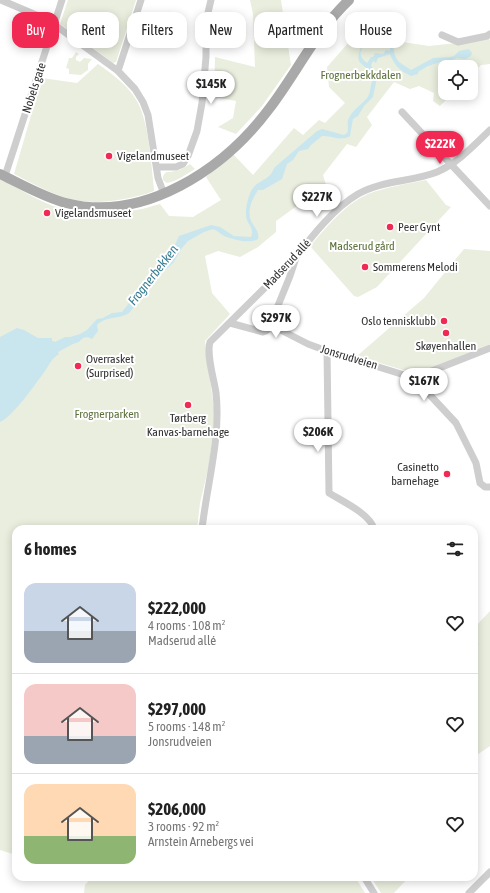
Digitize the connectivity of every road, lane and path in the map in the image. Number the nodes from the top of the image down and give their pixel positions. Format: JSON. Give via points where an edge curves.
{"nodes":[{"id":1,"x":1,"y":0,"type":"edge"},
{"id":2,"x":62,"y":0,"type":"edge"},
{"id":3,"x":141,"y":0,"type":"edge"},
{"id":4,"x":211,"y":0,"type":"edge"},
{"id":5,"x":349,"y":0,"type":"edge"},
{"id":6,"x":29,"y":12,"type":"edge"},
{"id":7,"x":58,"y":12,"type":"edge"},
{"id":8,"x":59,"y":29,"type":"edge"},
{"id":9,"x":442,"y":34,"type":"dead end"},
{"id":10,"x":490,"y":34,"type":"edge"},
{"id":11,"x":46,"y":48,"type":"edge"},
{"id":12,"x":118,"y":71,"type":"junction"},
{"id":13,"x":402,"y":112,"type":"dead end"},
{"id":14,"x":490,"y":130,"type":"edge"},
{"id":15,"x":452,"y":165,"type":"junction"},
{"id":16,"x":157,"y":167,"type":"junction"},
{"id":17,"x":3,"y":175,"type":"edge"},
{"id":18,"x":164,"y":194,"type":"junction"},
{"id":19,"x":490,"y":206,"type":"edge"},
{"id":20,"x":296,"y":257,"type":"junction"},
{"id":21,"x":230,"y":323,"type":"junction"},
{"id":22,"x":271,"y":325,"type":"junction"},
{"id":23,"x":490,"y":348,"type":"edge"},
{"id":24,"x":327,"y":351,"type":"junction"},
{"id":25,"x":414,"y":378,"type":"junction"},
{"id":26,"x":488,"y":487,"type":"edge"},
{"id":27,"x":202,"y":525,"type":"edge"},
{"id":28,"x":373,"y":525,"type":"edge"},
{"id":29,"x":490,"y":872,"type":"edge"},
{"id":30,"x":366,"y":881,"type":"edge"},
{"id":31,"x":374,"y":893,"type":"edge"},
{"id":32,"x":470,"y":893,"type":"edge"}],
"edges":[{"from":1,"to":6,"type":"street"},
{"from":2,"to":7,"type":"street","name":"Nobels gate"},
{"from":3,"to":12,"type":"street"},
{"from":4,"to":16,"type":"street","via":[[206,21],[206,57],[197,131],[183,164],[176,167]]},
{"from":5,"to":18,"type":"main road","via":[[329,22],[269,110],[248,134],[214,164]]},
{"from":8,"to":12,"type":"street"},
{"from":9,"to":10,"type":"street","via":[[458,42]]},
{"from":11,"to":17,"type":"street","name":"Nobels gate"},
{"from":12,"to":16,"type":"street","via":[[143,102],[148,115]]},
{"from":13,"to":15,"type":"street"},
{"from":14,"to":15,"type":"street","name":"Madserud allé"},
{"from":15,"to":19,"type":"street"},
{"from":15,"to":20,"type":"street","name":"Madserud allé","via":[[437,172],[380,185],[358,194],[336,210]]},
{"from":16,"to":18,"type":"street"},
{"from":17,"to":18,"type":"main road","via":[[66,203],[88,206],[125,205]]},
{"from":20,"to":21,"type":"street","name":"Madserud allé"},
{"from":20,"to":22,"type":"street"},
{"from":21,"to":22,"type":"street","via":[[263,332]]},
{"from":21,"to":27,"type":"street","name":"Madserud allé","via":[[212,339],[208,351],[217,413]]},
{"from":22,"to":24,"type":"street","name":"Jonsrudveien"},
{"from":23,"to":25,"type":"street"},
{"from":24,"to":25,"type":"street","name":"Jonsrudveien"},
{"from":24,"to":28,"type":"street","via":[[329,493],[366,516]]},
{"from":25,"to":26,"type":"street","name":"Jonsrudveien","via":[[456,423],[476,463],[480,483]]},
{"from":29,"to":32,"type":"street"},
{"from":30,"to":31,"type":"street"}]}
